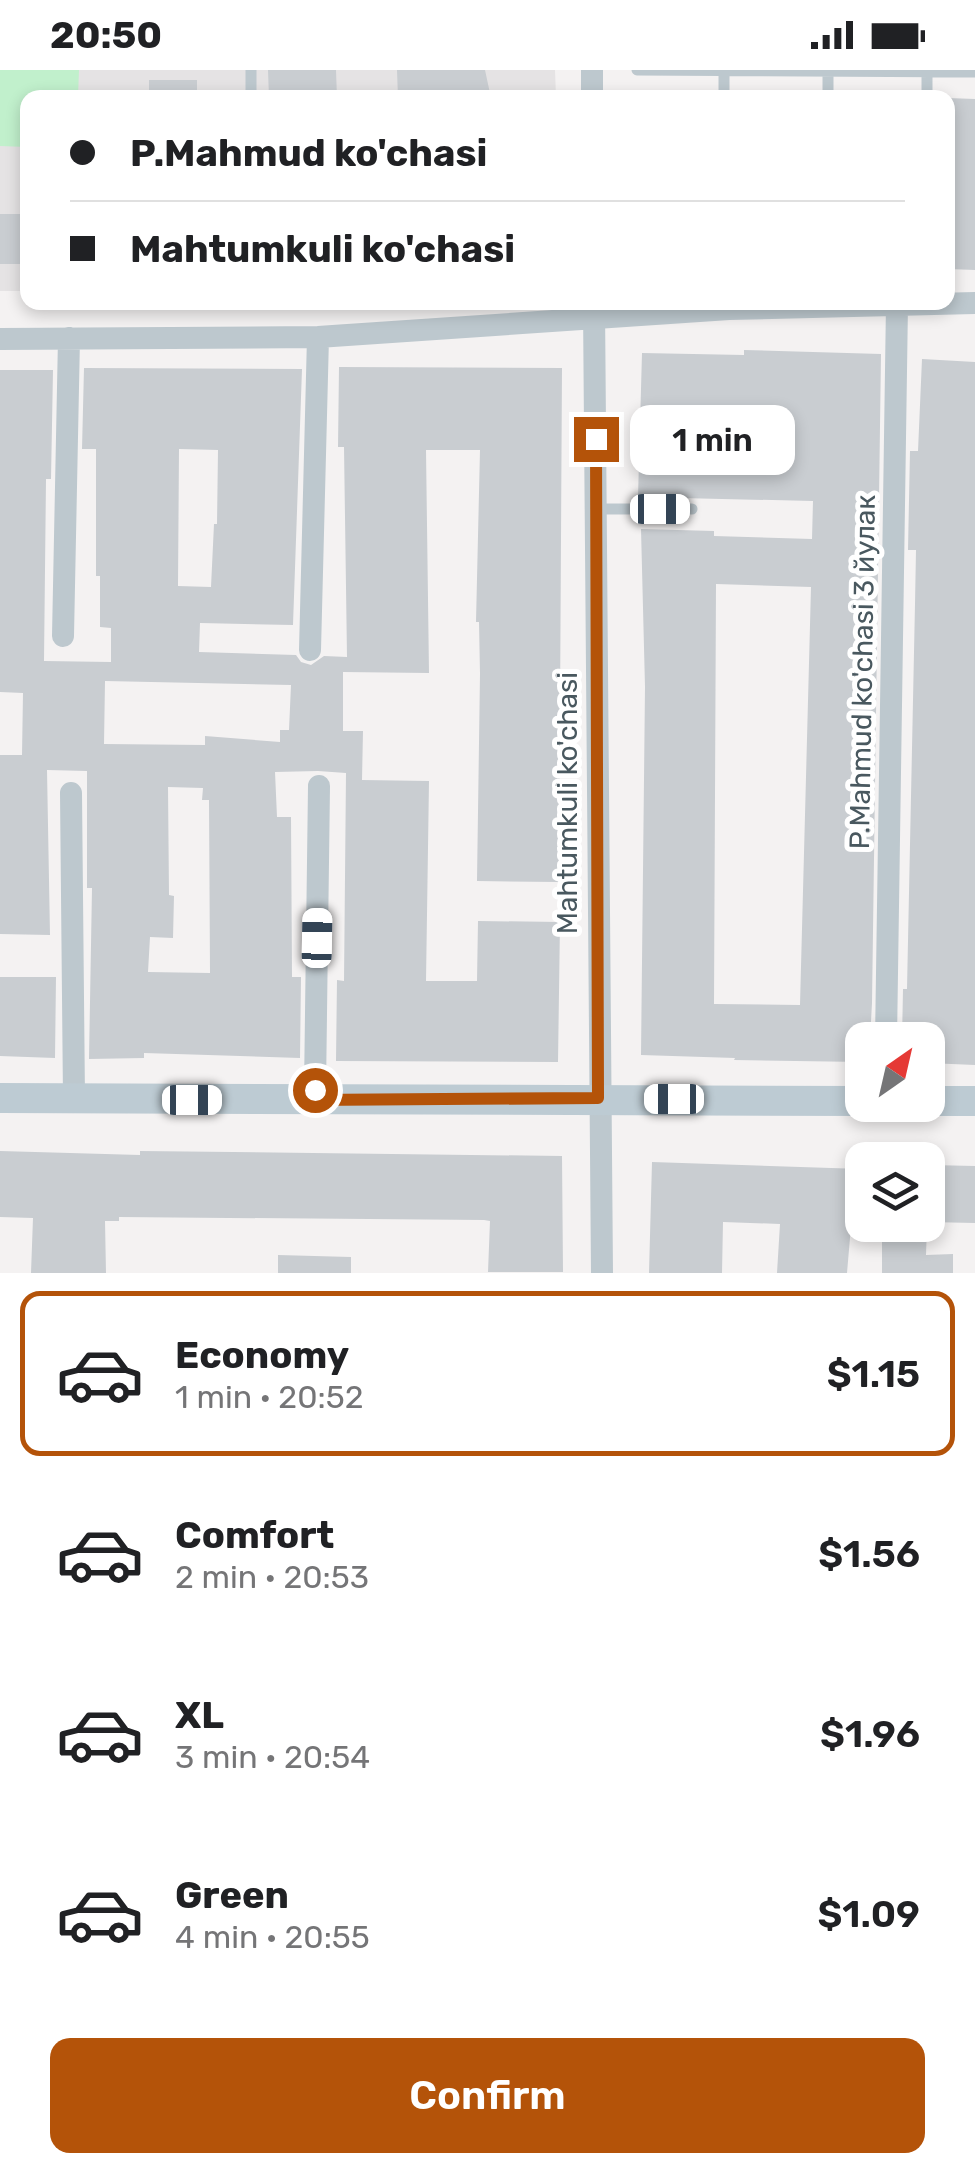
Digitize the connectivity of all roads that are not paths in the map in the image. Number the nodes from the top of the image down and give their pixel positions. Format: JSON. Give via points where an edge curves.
{"nodes":[{"id":1,"x":637,"y":70,"type":"edge"},
{"id":2,"x":724,"y":70,"type":"edge"},
{"id":3,"x":828,"y":72,"type":"edge"},
{"id":4,"x":927,"y":72,"type":"edge"},
{"id":5,"x":975,"y":72,"type":"edge"},
{"id":6,"x":684,"y":310,"type":"edge"},
{"id":7,"x":897,"y":310,"type":"edge"},
{"id":8,"x":595,"y":318,"type":"edge"},
{"id":9,"x":318,"y":337,"type":"junction"},
{"id":10,"x":69,"y":338,"type":"junction"},
{"id":11,"x":0,"y":339,"type":"edge"},
{"id":12,"x":692,"y":509,"type":"dead end"},
{"id":13,"x":596,"y":510,"type":"junction"},
{"id":14,"x":63,"y":636,"type":"dead end"},
{"id":15,"x":310,"y":650,"type":"dead end"},
{"id":16,"x":319,"y":786,"type":"dead end"},
{"id":17,"x":71,"y":793,"type":"dead end"},
{"id":18,"x":886,"y":1022,"type":"edge"},
{"id":19,"x":0,"y":1098,"type":"edge"},
{"id":20,"x":598,"y":1098,"type":"junction"},
{"id":21,"x":74,"y":1099,"type":"junction"},
{"id":22,"x":310,"y":1100,"type":"junction"},
{"id":23,"x":845,"y":1101,"type":"edge"},
{"id":24,"x":945,"y":1101,"type":"edge"},
{"id":25,"x":975,"y":1101,"type":"edge"},
{"id":26,"x":602,"y":1273,"type":"edge"}],
"edges":[{"from":1,"to":2,"type":"lane"},
{"from":2,"to":3,"type":"lane"},
{"from":3,"to":4,"type":"lane"},
{"from":4,"to":5,"type":"lane"},
{"from":6,"to":8,"type":"street"},
{"from":7,"to":18,"type":"street","name":"P.Mahmud ko'chasi 3 йулак"},
{"from":8,"to":9,"type":"street"},
{"from":8,"to":13,"type":"street","name":"Mahtumkuli ko'chasi"},
{"from":9,"to":10,"type":"street"},
{"from":9,"to":15,"type":"street"},
{"from":10,"to":11,"type":"street"},
{"from":10,"to":14,"type":"street"},
{"from":12,"to":13,"type":"lane"},
{"from":13,"to":20,"type":"street","name":"Mahtumkuli ko'chasi"},
{"from":16,"to":22,"type":"street"},
{"from":17,"to":21,"type":"street"},
{"from":19,"to":21,"type":"street"},
{"from":20,"to":22,"type":"street"},
{"from":20,"to":23,"type":"street"},
{"from":20,"to":26,"type":"street","name":"Mahtumkuli ko'chasi"},
{"from":21,"to":22,"type":"street"},
{"from":24,"to":25,"type":"street"}]}
